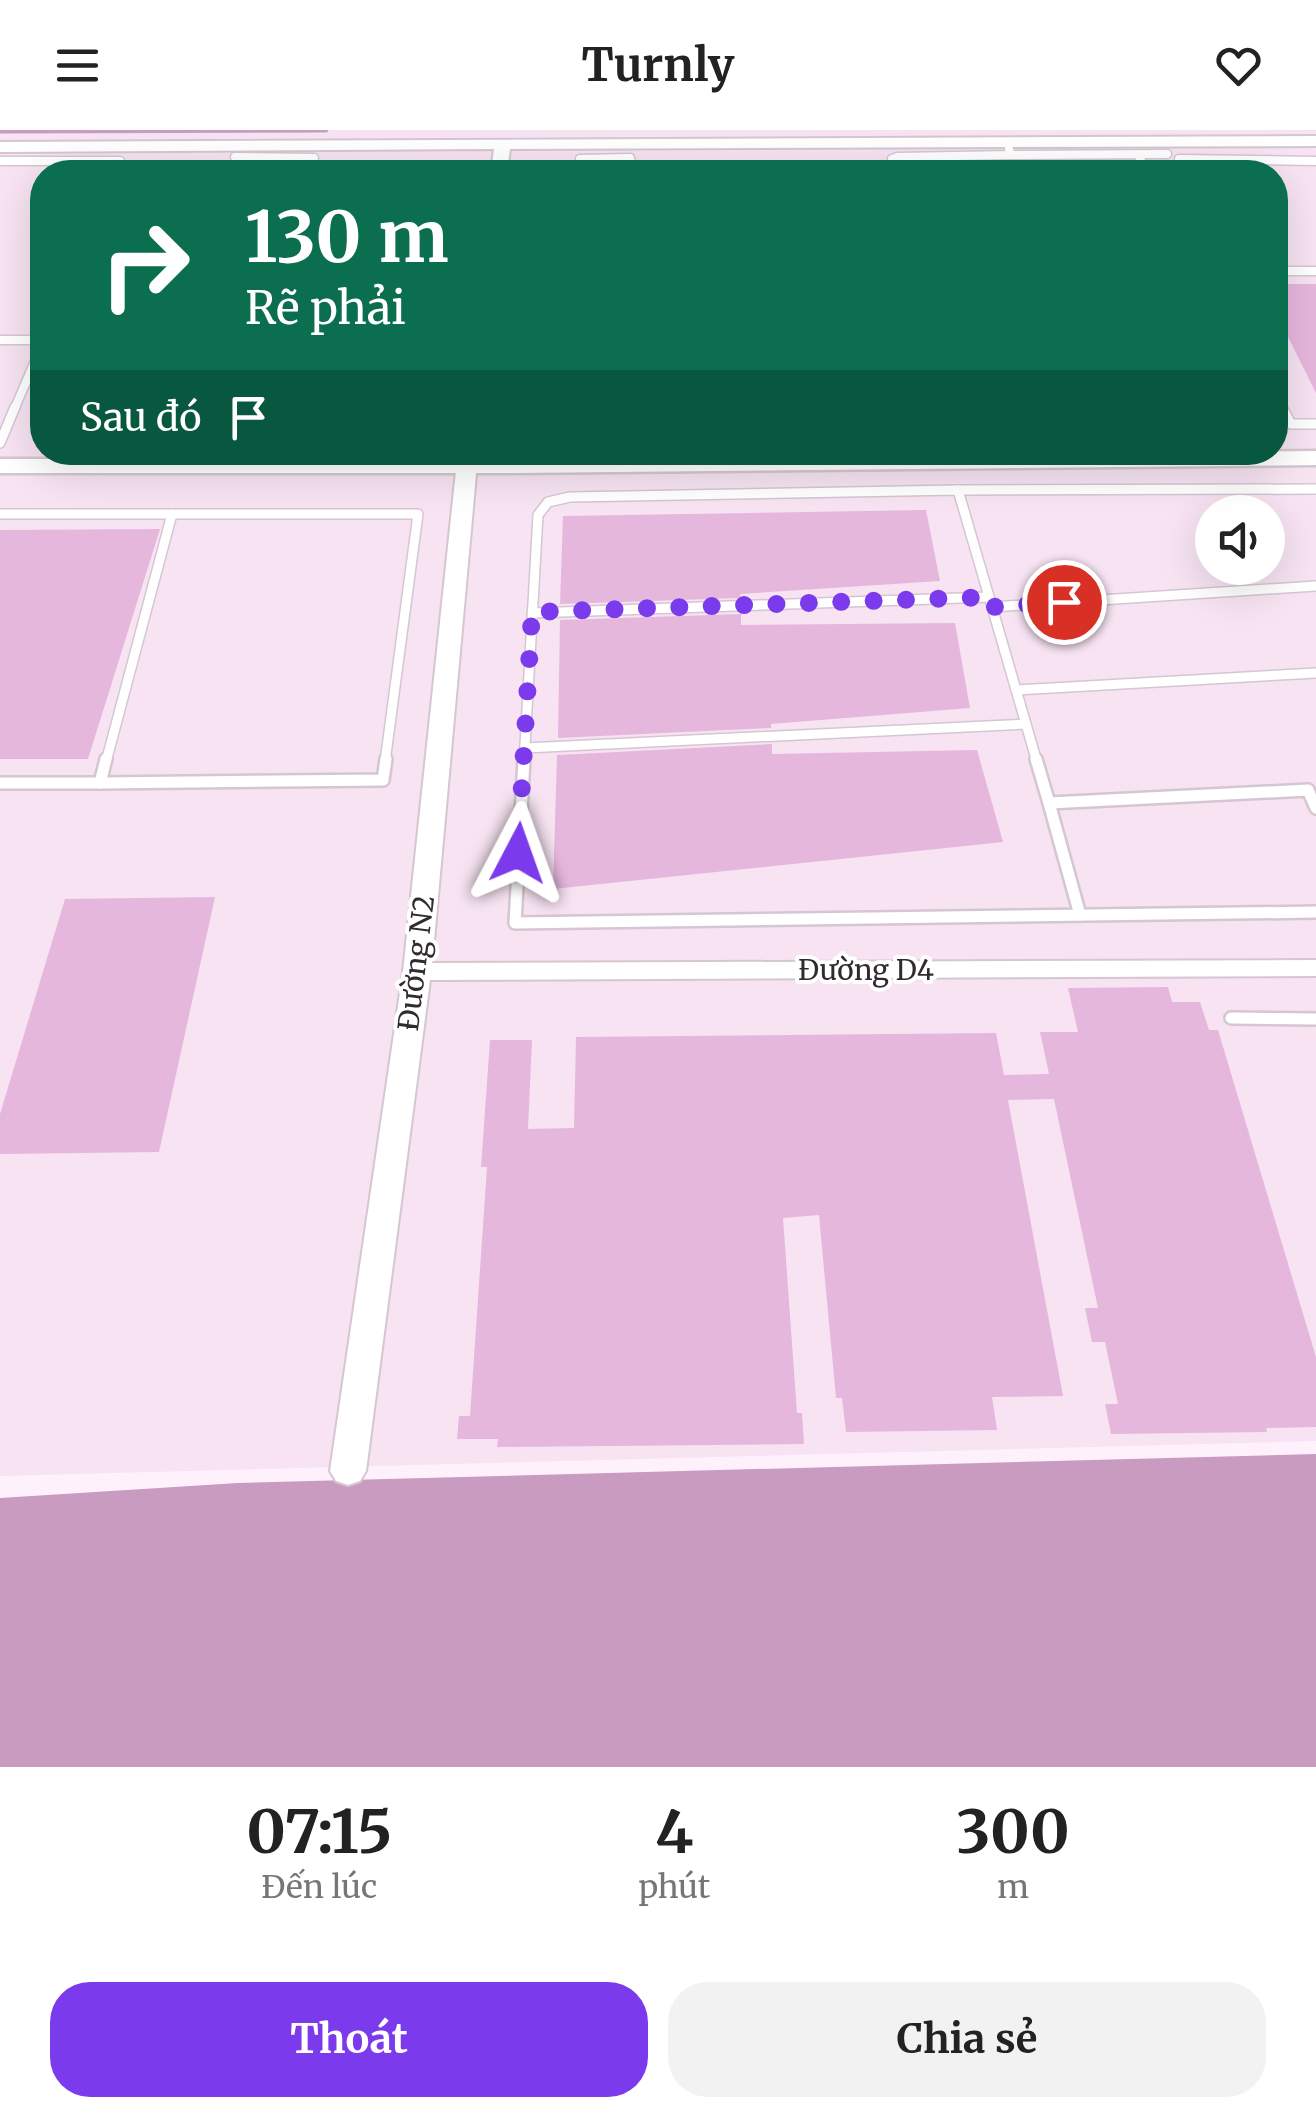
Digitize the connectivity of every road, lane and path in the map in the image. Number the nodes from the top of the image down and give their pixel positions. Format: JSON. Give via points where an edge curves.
{"nodes":[{"id":1,"x":1316,"y":141,"type":"edge"},
{"id":2,"x":503,"y":145,"type":"junction"},
{"id":3,"x":0,"y":147,"type":"edge"},
{"id":4,"x":1009,"y":149,"type":"junction"},
{"id":5,"x":315,"y":152,"type":"junction"},
{"id":6,"x":1138,"y":154,"type":"junction"},
{"id":7,"x":1167,"y":154,"type":"dead end"},
{"id":8,"x":120,"y":156,"type":"junction"},
{"id":9,"x":235,"y":157,"type":"dead end"},
{"id":10,"x":1179,"y":159,"type":"dead end"},
{"id":11,"x":313,"y":160,"type":"edge"},
{"id":12,"x":501,"y":160,"type":"edge"},
{"id":13,"x":580,"y":160,"type":"edge"},
{"id":14,"x":630,"y":160,"type":"edge"},
{"id":15,"x":892,"y":160,"type":"edge"},
{"id":16,"x":1141,"y":160,"type":"edge"},
{"id":17,"x":1248,"y":160,"type":"edge"},
{"id":18,"x":0,"y":161,"type":"edge"},
{"id":19,"x":1288,"y":161,"type":"edge"},
{"id":20,"x":1316,"y":161,"type":"edge"},
{"id":21,"x":1288,"y":271,"type":"edge"},
{"id":22,"x":1316,"y":271,"type":"edge"},
{"id":23,"x":0,"y":340,"type":"edge"},
{"id":24,"x":30,"y":341,"type":"edge"},
{"id":25,"x":30,"y":371,"type":"edge"},
{"id":26,"x":1288,"y":419,"type":"edge"},
{"id":27,"x":1316,"y":424,"type":"edge"},
{"id":28,"x":0,"y":443,"type":"edge"},
{"id":29,"x":1288,"y":457,"type":"edge"},
{"id":30,"x":1316,"y":458,"type":"edge"},
{"id":31,"x":67,"y":465,"type":"edge"},
{"id":32,"x":466,"y":465,"type":"edge"},
{"id":33,"x":0,"y":466,"type":"edge"},
{"id":34,"x":1316,"y":489,"type":"edge"},
{"id":35,"x":958,"y":490,"type":"junction"},
{"id":36,"x":0,"y":514,"type":"edge"},
{"id":37,"x":172,"y":514,"type":"junction"},
{"id":38,"x":1316,"y":586,"type":"edge"},
{"id":39,"x":991,"y":602,"type":"junction"},
{"id":40,"x":532,"y":612,"type":"junction"},
{"id":41,"x":1316,"y":672,"type":"edge"},
{"id":42,"x":1016,"y":690,"type":"junction"},
{"id":43,"x":1026,"y":724,"type":"junction"},
{"id":44,"x":525,"y":748,"type":"junction"},
{"id":45,"x":0,"y":783,"type":"edge"},
{"id":46,"x":100,"y":783,"type":"junction"},
{"id":47,"x":1312,"y":789,"type":"edge"},
{"id":48,"x":1049,"y":802,"type":"junction"},
{"id":49,"x":1316,"y":808,"type":"edge"},
{"id":50,"x":1316,"y":912,"type":"edge"},
{"id":51,"x":1080,"y":915,"type":"junction"},
{"id":52,"x":1316,"y":968,"type":"edge"},
{"id":53,"x":417,"y":972,"type":"junction"},
{"id":54,"x":1230,"y":1018,"type":"dead end"},
{"id":55,"x":1316,"y":1019,"type":"edge"},
{"id":56,"x":348,"y":1470,"type":"dead end"}],
"edges":[{"from":1,"to":4,"type":"street"},
{"from":2,"to":4,"type":"street"},
{"from":2,"to":5,"type":"street"},
{"from":2,"to":12,"type":"street"},
{"from":3,"to":8,"type":"street"},
{"from":4,"to":6,"type":"lane"},
{"from":4,"to":15,"type":"lane"},
{"from":5,"to":8,"type":"street"},
{"from":5,"to":9,"type":"lane"},
{"from":5,"to":11,"type":"lane"},
{"from":6,"to":7,"type":"lane"},
{"from":6,"to":16,"type":"lane"},
{"from":8,"to":18,"type":"lane"},
{"from":10,"to":17,"type":"lane"},
{"from":13,"to":14,"type":"lane"},
{"from":19,"to":20,"type":"lane"},
{"from":21,"to":22,"type":"lane"},
{"from":23,"to":24,"type":"lane"},
{"from":25,"to":28,"type":"lane"},
{"from":26,"to":27,"type":"lane"},
{"from":29,"to":30,"type":"main road"},
{"from":31,"to":33,"type":"main road"},
{"from":32,"to":53,"type":"street","name":"Đường N2"},
{"from":34,"to":35,"type":"lane"},
{"from":35,"to":39,"type":"lane"},
{"from":35,"to":40,"type":"lane","via":[[558,498],[538,515]]},
{"from":36,"to":37,"type":"lane"},
{"from":37,"to":46,"type":"lane"},
{"from":37,"to":46,"type":"lane","via":[[418,514],[382,780]]},
{"from":38,"to":39,"type":"lane"},
{"from":39,"to":40,"type":"lane"},
{"from":39,"to":42,"type":"lane"},
{"from":40,"to":44,"type":"lane"},
{"from":41,"to":42,"type":"lane"},
{"from":42,"to":43,"type":"lane"},
{"from":43,"to":44,"type":"lane"},
{"from":43,"to":48,"type":"lane"},
{"from":44,"to":51,"type":"lane","via":[[514,923]]},
{"from":45,"to":46,"type":"lane"},
{"from":47,"to":48,"type":"lane"},
{"from":47,"to":49,"type":"lane"},
{"from":48,"to":51,"type":"lane"},
{"from":50,"to":51,"type":"lane"},
{"from":52,"to":53,"type":"street","name":"Đường D4"},
{"from":53,"to":56,"type":"street","name":"Đường N2"},
{"from":54,"to":55,"type":"lane"}]}
